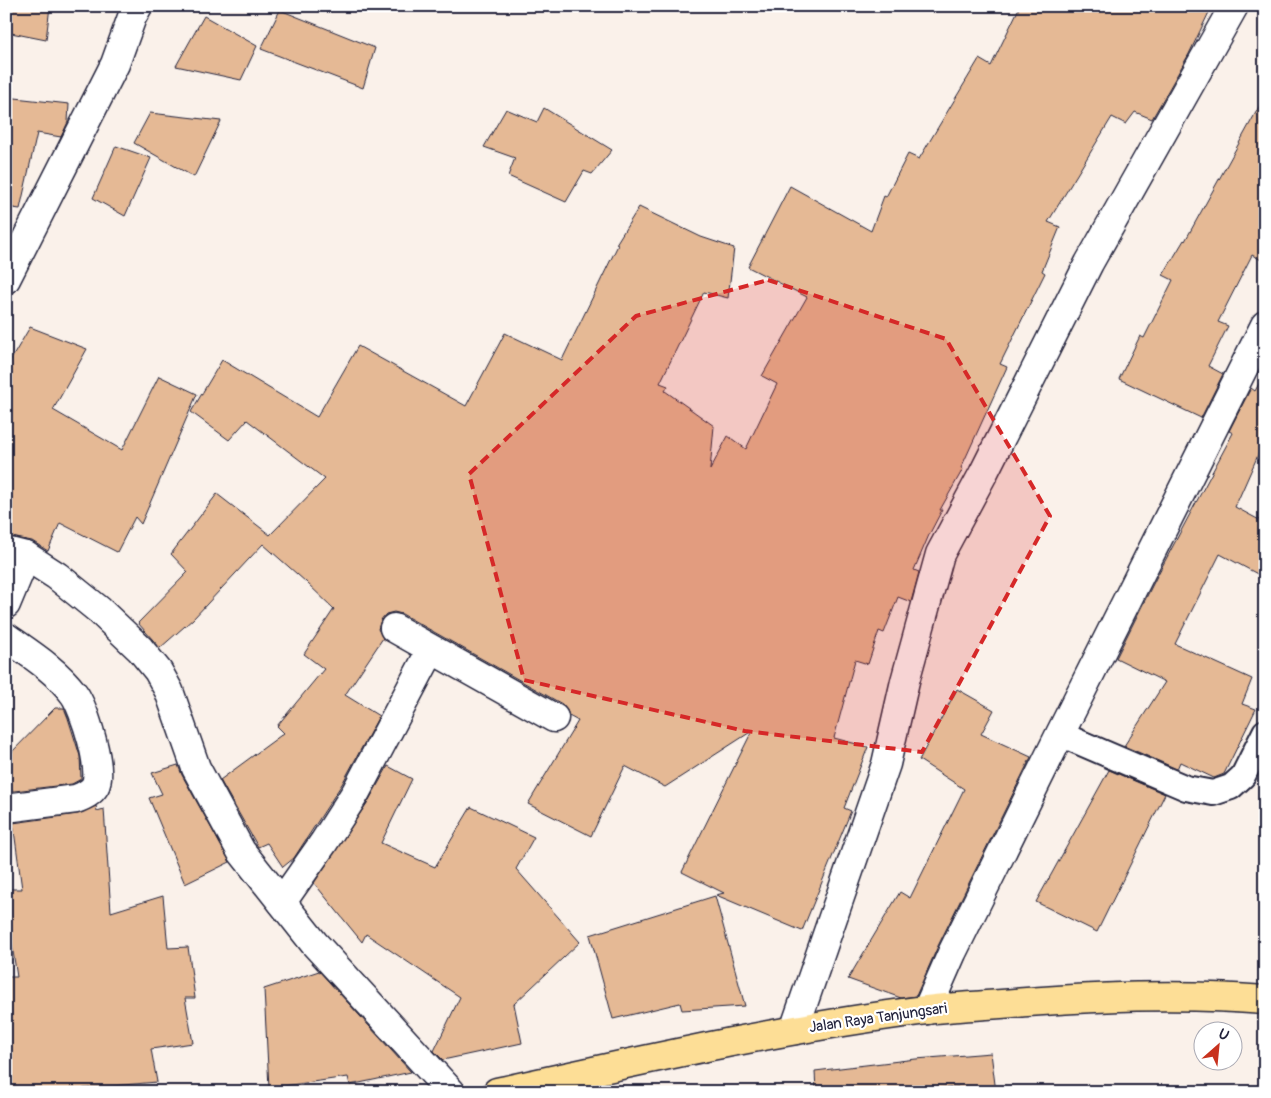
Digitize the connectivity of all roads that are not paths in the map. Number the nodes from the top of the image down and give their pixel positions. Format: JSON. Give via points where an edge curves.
{"nodes":[{"id":1,"x":1234,"y":6,"type":"edge"},
{"id":2,"x":129,"y":10,"type":"edge"},
{"id":3,"x":6,"y":279,"type":"edge"},
{"id":4,"x":1265,"y":324,"type":"edge"},
{"id":5,"x":16,"y":554,"type":"edge"},
{"id":6,"x":6,"y":604,"type":"edge"},
{"id":7,"x":394,"y":628,"type":"dead end"},
{"id":8,"x":6,"y":637,"type":"edge"},
{"id":9,"x":431,"y":650,"type":"junction"},
{"id":10,"x":554,"y":718,"type":"dead end"},
{"id":11,"x":1265,"y":732,"type":"edge"},
{"id":12,"x":1060,"y":734,"type":"junction"},
{"id":13,"x":6,"y":808,"type":"edge"},
{"id":14,"x":282,"y":902,"type":"junction"},
{"id":15,"x":1265,"y":1000,"type":"edge"},
{"id":16,"x":927,"y":1010,"type":"junction"},
{"id":17,"x":794,"y":1030,"type":"junction"},
{"id":18,"x":450,"y":1092,"type":"edge"},
{"id":19,"x":497,"y":1092,"type":"edge"}],
"edges":[{"from":1,"to":17,"type":"street","via":[[1089,263],[940,554],[886,764]]},
{"from":2,"to":3,"type":"street","via":[[115,64]]},
{"from":4,"to":12,"type":"street"},
{"from":5,"to":6,"type":"street"},
{"from":5,"to":14,"type":"street","via":[[57,576],[99,610],[158,670],[169,691],[196,768],[241,850]]},
{"from":7,"to":9,"type":"street"},
{"from":8,"to":13,"type":"street","via":[[52,670],[75,695],[94,742],[98,776],[95,786],[76,799]]},
{"from":9,"to":10,"type":"street"},
{"from":9,"to":14,"type":"street","via":[[356,792]]},
{"from":11,"to":12,"type":"lane","via":[[1243,776],[1231,787],[1213,793],[1186,788]]},
{"from":12,"to":16,"type":"street"},
{"from":14,"to":18,"type":"street","via":[[314,944]]},
{"from":15,"to":16,"type":"highway","name":"Jalan Raya Tanjungsari","via":[[1154,995]]},
{"from":16,"to":17,"type":"highway","name":"Jalan Raya Tanjungsari"},
{"from":17,"to":19,"type":"highway","name":"Jalan Raya Tanjungsari"}]}
